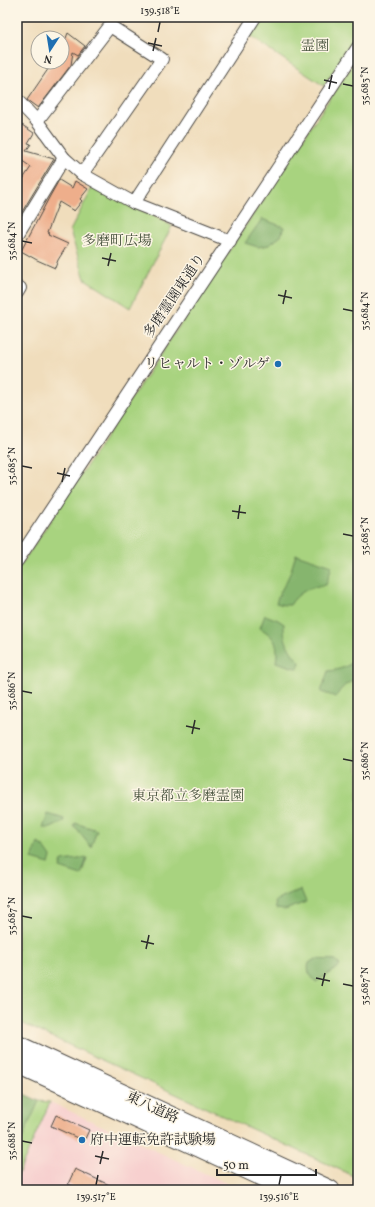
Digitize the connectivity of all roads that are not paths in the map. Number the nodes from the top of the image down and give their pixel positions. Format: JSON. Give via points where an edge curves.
{"nodes":[{"id":1,"x":255,"y":17,"type":"edge"},
{"id":2,"x":358,"y":47,"type":"edge"},
{"id":3,"x":17,"y":100,"type":"edge"},
{"id":4,"x":37,"y":121,"type":"junction"},
{"id":5,"x":64,"y":158,"type":"junction"},
{"id":6,"x":82,"y":174,"type":"junction"},
{"id":7,"x":134,"y":203,"type":"junction"},
{"id":8,"x":17,"y":235,"type":"edge"},
{"id":9,"x":230,"y":241,"type":"junction"},
{"id":10,"x":17,"y":286,"type":"edge"},
{"id":11,"x":17,"y":293,"type":"edge"},
{"id":12,"x":17,"y":561,"type":"edge"},
{"id":13,"x":17,"y":1045,"type":"edge"},
{"id":14,"x":17,"y":1063,"type":"edge"},
{"id":15,"x":292,"y":1190,"type":"edge"},
{"id":16,"x":330,"y":1190,"type":"edge"}],
"edges":[{"from":1,"to":7,"type":"street"},
{"from":2,"to":9,"type":"street","name":"多磨霊園東通り"},
{"from":3,"to":4,"type":"street"},
{"from":4,"to":5,"type":"street"},
{"from":4,"to":6,"type":"street","via":[[110,26],[162,59]]},
{"from":5,"to":6,"type":"street"},
{"from":5,"to":8,"type":"street"},
{"from":6,"to":7,"type":"street"},
{"from":7,"to":9,"type":"street"},
{"from":9,"to":12,"type":"street","name":"多磨霊園東通り"},
{"from":10,"to":11,"type":"street","via":[[20,288]]},
{"from":13,"to":16,"type":"main road","name":"東八道路"},
{"from":14,"to":15,"type":"main road","name":"東八道路"}]}
